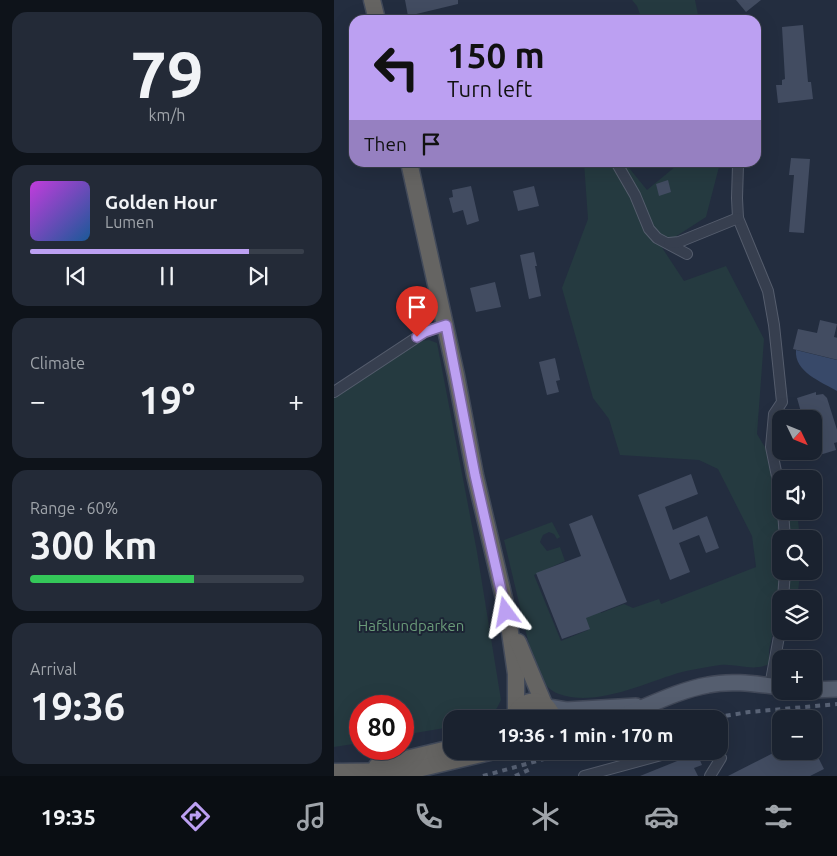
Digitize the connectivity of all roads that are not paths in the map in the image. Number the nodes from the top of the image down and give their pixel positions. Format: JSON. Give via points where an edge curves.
{"nodes":[{"id":1,"x":372,"y":0,"type":"edge"},
{"id":2,"x":375,"y":15,"type":"edge"},
{"id":3,"x":414,"y":167,"type":"edge"},
{"id":4,"x":619,"y":167,"type":"edge"},
{"id":5,"x":738,"y":167,"type":"edge"},
{"id":6,"x":738,"y":218,"type":"junction"},
{"id":7,"x":669,"y":243,"type":"junction"},
{"id":8,"x":687,"y":254,"type":"dead end"},
{"id":9,"x":446,"y":325,"type":"junction"},
{"id":10,"x":334,"y":392,"type":"edge"},
{"id":11,"x":776,"y":470,"type":"edge"},
{"id":12,"x":506,"y":612,"type":"junction"},
{"id":13,"x":772,"y":686,"type":"edge"},
{"id":14,"x":647,"y":705,"type":"junction"},
{"id":15,"x":514,"y":710,"type":"edge"},
{"id":16,"x":519,"y":710,"type":"edge"},
{"id":17,"x":548,"y":710,"type":"edge"},
{"id":18,"x":566,"y":710,"type":"edge"},
{"id":19,"x":635,"y":710,"type":"edge"},
{"id":20,"x":443,"y":750,"type":"edge"},
{"id":21,"x":456,"y":760,"type":"edge"},
{"id":22,"x":643,"y":760,"type":"edge"},
{"id":23,"x":716,"y":760,"type":"edge"},
{"id":24,"x":356,"y":771,"type":"junction"},
{"id":25,"x":334,"y":772,"type":"edge"},
{"id":26,"x":584,"y":776,"type":"edge"},
{"id":27,"x":710,"y":776,"type":"edge"}],
"edges":[{"from":1,"to":2,"type":"highway"},
{"from":3,"to":9,"type":"highway"},
{"from":4,"to":7,"type":"street","via":[[649,229],[657,238]]},
{"from":5,"to":6,"type":"street"},
{"from":6,"to":7,"type":"street"},
{"from":6,"to":11,"type":"street","via":[[770,298],[782,402],[774,414],[771,447]]},
{"from":7,"to":8,"type":"street"},
{"from":9,"to":10,"type":"street","via":[[425,332]]},
{"from":9,"to":12,"type":"highway"},
{"from":12,"to":15,"type":"highway","via":[[516,674]]},
{"from":12,"to":17,"type":"highway"},
{"from":13,"to":14,"type":"main road","via":[[737,682],[709,684]]},
{"from":14,"to":18,"type":"main road"},
{"from":14,"to":19,"type":"main road"},
{"from":16,"to":17,"type":"highway","via":[[526,702],[538,701]]},
{"from":20,"to":24,"type":"highway"},
{"from":21,"to":24,"type":"highway","via":[[409,771]]},
{"from":22,"to":26,"type":"street"},
{"from":23,"to":27,"type":"street"},
{"from":24,"to":25,"type":"highway"}]}
